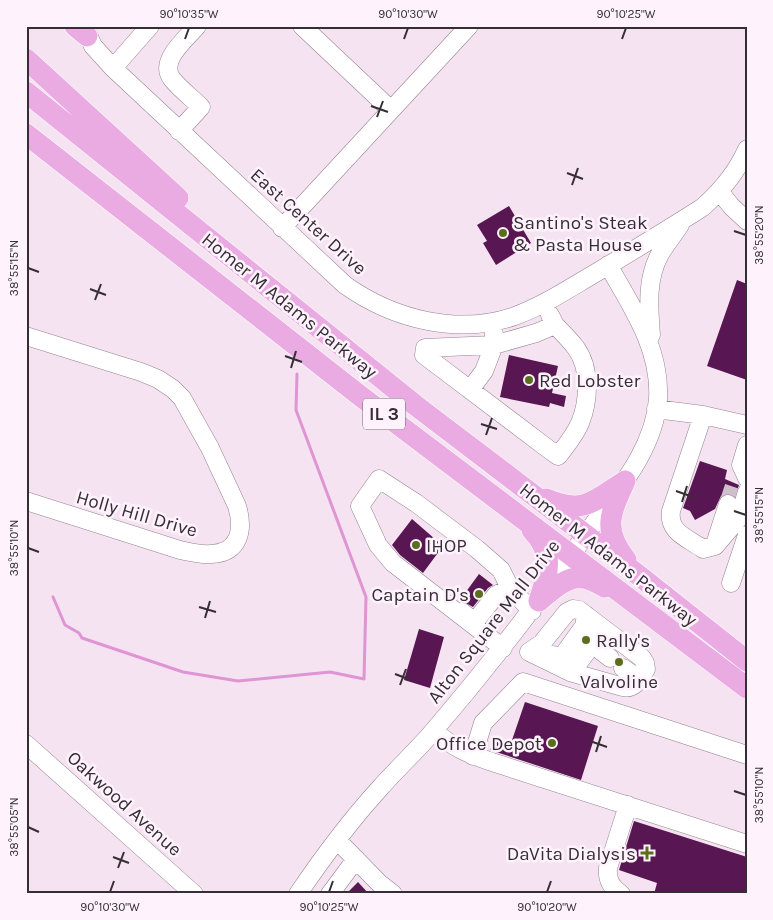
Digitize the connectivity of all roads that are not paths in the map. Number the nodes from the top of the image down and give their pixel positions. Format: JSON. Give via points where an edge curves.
{"nodes":[{"id":1,"x":150,"y":26,"type":"edge"},
{"id":2,"x":197,"y":26,"type":"edge"},
{"id":3,"x":302,"y":26,"type":"edge"},
{"id":4,"x":468,"y":26,"type":"edge"},
{"id":5,"x":82,"y":29,"type":"edge"},
{"id":6,"x":26,"y":59,"type":"edge"},
{"id":7,"x":113,"y":68,"type":"junction"},
{"id":8,"x":26,"y":92,"type":"edge"},
{"id":9,"x":391,"y":110,"type":"junction"},
{"id":10,"x":179,"y":131,"type":"junction"},
{"id":11,"x":26,"y":134,"type":"edge"},
{"id":12,"x":747,"y":149,"type":"edge"},
{"id":13,"x":720,"y":192,"type":"junction"},
{"id":14,"x":684,"y":219,"type":"junction"},
{"id":15,"x":747,"y":221,"type":"edge"},
{"id":16,"x":282,"y":228,"type":"junction"},
{"id":17,"x":608,"y":265,"type":"junction"},
{"id":18,"x":544,"y":303,"type":"junction"},
{"id":19,"x":493,"y":321,"type":"junction"},
{"id":20,"x":555,"y":325,"type":"junction"},
{"id":21,"x":26,"y":336,"type":"edge"},
{"id":22,"x":494,"y":345,"type":"junction"},
{"id":23,"x":652,"y":348,"type":"junction"},
{"id":24,"x":470,"y":390,"type":"junction"},
{"id":25,"x":415,"y":406,"type":"junction"},
{"id":26,"x":656,"y":409,"type":"junction"},
{"id":27,"x":703,"y":415,"type":"junction"},
{"id":28,"x":747,"y":425,"type":"edge"},
{"id":29,"x":747,"y":445,"type":"edge"},
{"id":30,"x":742,"y":479,"type":"edge"},
{"id":31,"x":625,"y":481,"type":"junction"},
{"id":32,"x":528,"y":491,"type":"junction"},
{"id":33,"x":26,"y":501,"type":"edge"},
{"id":34,"x":728,"y":504,"type":"tunnel mouth"},
{"id":35,"x":514,"y":512,"type":"junction"},
{"id":36,"x":586,"y":535,"type":"junction"},
{"id":37,"x":747,"y":535,"type":"edge"},
{"id":38,"x":715,"y":546,"type":"junction"},
{"id":39,"x":571,"y":555,"type":"junction"},
{"id":40,"x":637,"y":574,"type":"junction"},
{"id":41,"x":731,"y":583,"type":"dead end"},
{"id":42,"x":510,"y":588,"type":"junction"},
{"id":43,"x":626,"y":597,"type":"junction"},
{"id":44,"x":448,"y":606,"type":"junction"},
{"id":45,"x":535,"y":606,"type":"junction"},
{"id":46,"x":604,"y":629,"type":"junction"},
{"id":47,"x":506,"y":643,"type":"junction"},
{"id":48,"x":535,"y":655,"type":"junction"},
{"id":49,"x":611,"y":659,"type":"dead end"},
{"id":50,"x":747,"y":661,"type":"edge"},
{"id":51,"x":639,"y":679,"type":"junction"},
{"id":52,"x":747,"y":688,"type":"edge"},
{"id":53,"x":434,"y":731,"type":"junction"},
{"id":54,"x":26,"y":744,"type":"edge"},
{"id":55,"x":747,"y":755,"type":"edge"},
{"id":56,"x":473,"y":756,"type":"junction"},
{"id":57,"x":628,"y":806,"type":"junction"},
{"id":58,"x":337,"y":840,"type":"junction"},
{"id":59,"x":747,"y":844,"type":"edge"},
{"id":60,"x":356,"y":859,"type":"junction"},
{"id":61,"x":194,"y":894,"type":"edge"},
{"id":62,"x":298,"y":894,"type":"edge"},
{"id":63,"x":330,"y":894,"type":"edge"},
{"id":64,"x":393,"y":894,"type":"edge"},
{"id":65,"x":621,"y":894,"type":"edge"}],
"edges":[{"from":1,"to":7,"type":"street"},
{"from":2,"to":10,"type":"street","via":[[172,54],[169,62],[171,78],[201,107]]},
{"from":3,"to":9,"type":"street"},
{"from":4,"to":9,"type":"street"},
{"from":5,"to":7,"type":"street","name":"East Center Drive"},
{"from":6,"to":25,"type":"main road"},
{"from":7,"to":10,"type":"street","name":"East Center Drive"},
{"from":8,"to":25,"type":"main road","name":"Homer M Adams Parkway","number":"IL 3"},
{"from":9,"to":16,"type":"street"},
{"from":10,"to":16,"type":"street","name":"East Center Drive"},
{"from":11,"to":35,"type":"main road","name":"Homer M Adams Parkway","number":"IL 3"},
{"from":12,"to":13,"type":"street","name":"East Center Drive"},
{"from":13,"to":14,"type":"street","name":"East Center Drive"},
{"from":13,"to":15,"type":"street"},
{"from":14,"to":17,"type":"street","name":"East Center Drive"},
{"from":14,"to":23,"type":"street","via":[[660,255],[650,283]]},
{"from":16,"to":19,"type":"street","name":"East Center Drive","via":[[345,285],[384,309],[425,321],[461,324]]},
{"from":17,"to":18,"type":"street","name":"East Center Drive"},
{"from":17,"to":23,"type":"street","name":"Alton Square Mall Drive"},
{"from":18,"to":19,"type":"street","name":"East Center Drive"},
{"from":18,"to":20,"type":"street"},
{"from":19,"to":22,"type":"street"},
{"from":20,"to":22,"type":"street"},
{"from":20,"to":24,"type":"street","via":[[577,349],[585,368],[586,388],[579,425],[558,456]]},
{"from":21,"to":33,"type":"street","name":"Holly Hill Drive","via":[[141,372],[174,388],[210,448],[237,506],[240,526],[238,538],[232,546],[219,554],[204,554],[180,550]]},
{"from":22,"to":24,"type":"street","via":[[484,371]]},
{"from":22,"to":24,"type":"street","via":[[425,348],[424,355]]},
{"from":23,"to":26,"type":"street","name":"Alton Square Mall Drive","via":[[658,389]]},
{"from":25,"to":32,"type":"main road","name":"Homer M Adams Parkway","number":"IL 3"},
{"from":26,"to":27,"type":"street"},
{"from":26,"to":31,"type":"street","name":"Alton Square Mall Drive","via":[[642,454]]},
{"from":27,"to":28,"type":"street"},
{"from":27,"to":38,"type":"street","via":[[669,521],[674,530],[703,549]]},
{"from":29,"to":30,"type":"street"},
{"from":30,"to":38,"type":"street","via":[[739,518]]},
{"from":31,"to":32,"type":"main road","via":[[585,506],[556,503]]},
{"from":31,"to":36,"type":"street","name":"Alton Square Mall Drive"},
{"from":31,"to":40,"type":"main road","via":[[610,522],[611,535]]},
{"from":32,"to":36,"type":"main road","name":"Homer M Adams Parkway","number":"IL 3"},
{"from":34,"to":38,"type":"street"},
{"from":35,"to":39,"type":"main road","name":"Homer M Adams Parkway","number":"IL 3"},
{"from":35,"to":45,"type":"main road","via":[[538,536],[544,548],[548,566]]},
{"from":36,"to":39,"type":"street","name":"Alton Square Mall Drive"},
{"from":36,"to":40,"type":"main road","name":"Homer M Adams Parkway","number":"IL 3"},
{"from":37,"to":41,"type":"street"},
{"from":39,"to":43,"type":"main road","name":"Homer M Adams Parkway","number":"IL 3"},
{"from":39,"to":45,"type":"street","name":"Alton Square Mall Drive"},
{"from":40,"to":50,"type":"main road","name":"Homer M Adams Parkway","number":"IL 3"},
{"from":42,"to":44,"type":"street","via":[[496,595],[477,619],[472,620]]},
{"from":42,"to":44,"type":"street","via":[[501,570],[478,549],[380,479],[360,506],[378,545],[393,563]]},
{"from":42,"to":45,"type":"street"},
{"from":43,"to":45,"type":"main road","via":[[581,578],[558,586]]},
{"from":43,"to":52,"type":"main road","name":"Homer M Adams Parkway","number":"IL 3"},
{"from":44,"to":47,"type":"street"},
{"from":45,"to":47,"type":"street","name":"Alton Square Mall Drive"},
{"from":46,"to":48,"type":"street","via":[[576,666],[570,667]]},
{"from":46,"to":48,"type":"street","via":[[586,615],[584,626],[564,654]]},
{"from":46,"to":51,"type":"street","via":[[642,658],[646,670]]},
{"from":47,"to":48,"type":"street"},
{"from":47,"to":53,"type":"street","name":"Alton Square Mall Drive"},
{"from":48,"to":51,"type":"street","via":[[570,672],[623,687],[634,687]]},
{"from":49,"to":51,"type":"street"},
{"from":53,"to":56,"type":"street","via":[[447,743]]},
{"from":53,"to":58,"type":"street","name":"Alton Square Mall Drive"},
{"from":54,"to":61,"type":"street","name":"Oakwood Avenue"},
{"from":55,"to":56,"type":"street","via":[[523,682],[483,723]]},
{"from":56,"to":57,"type":"street"},
{"from":57,"to":59,"type":"street"},
{"from":57,"to":65,"type":"street","via":[[608,868],[610,884]]},
{"from":58,"to":60,"type":"street"},
{"from":58,"to":62,"type":"street","name":"Alton Square Mall Drive"},
{"from":60,"to":63,"type":"street"},
{"from":60,"to":64,"type":"street"}]}
